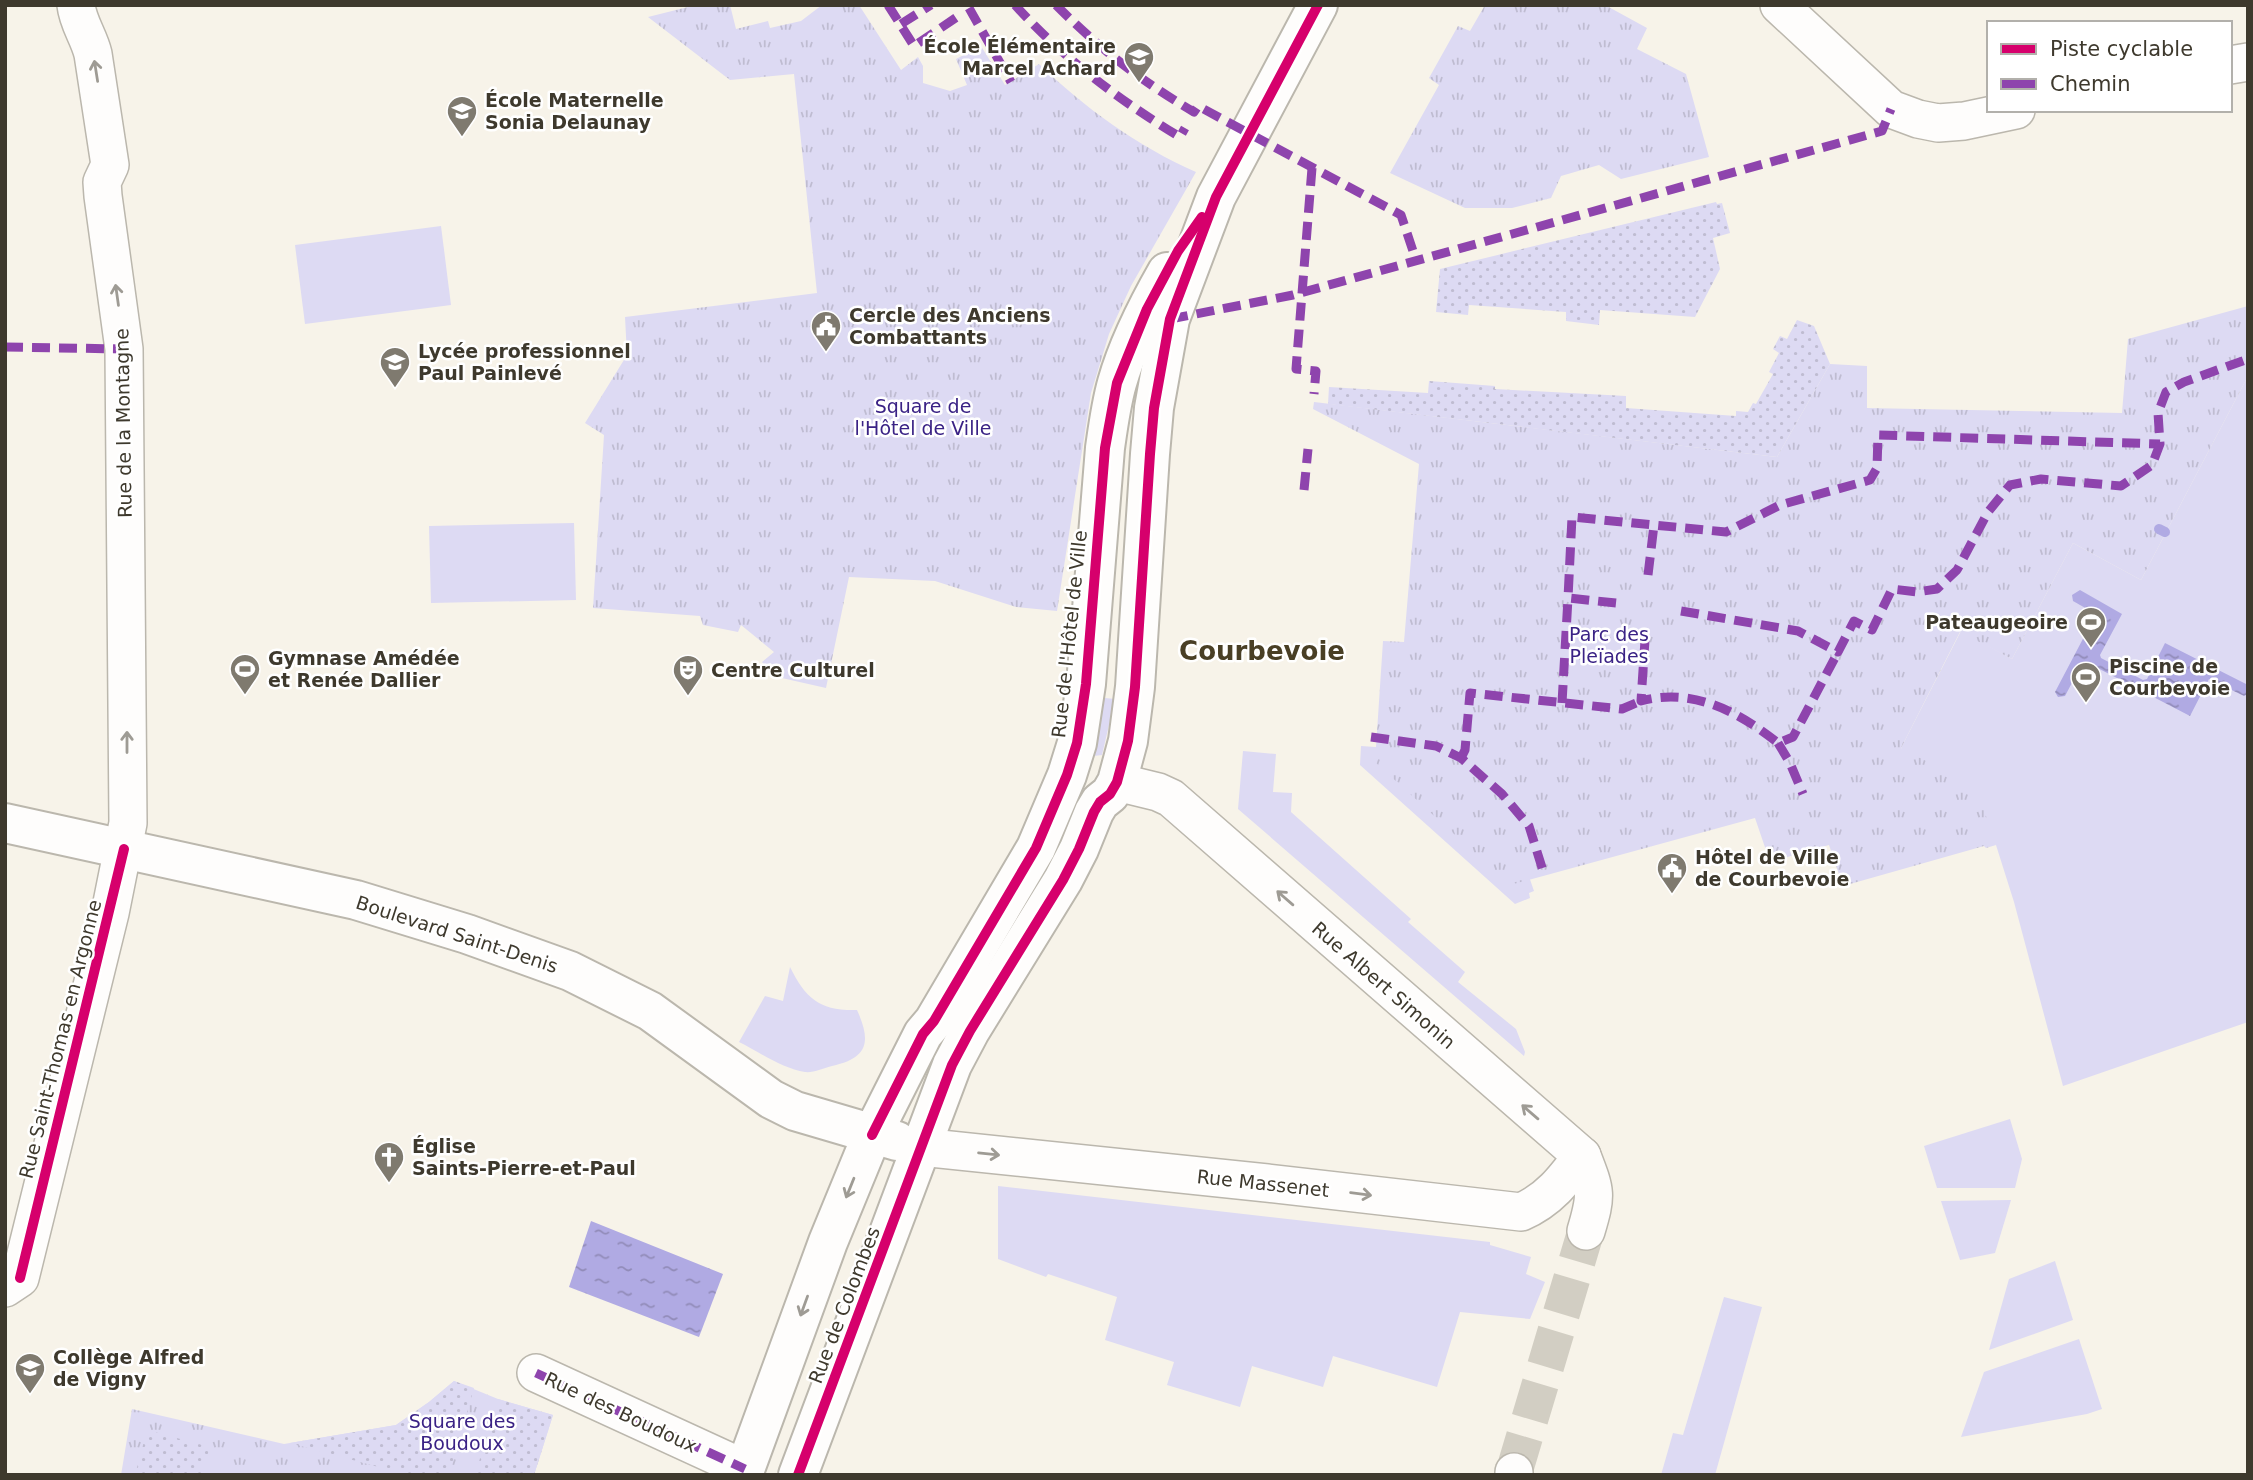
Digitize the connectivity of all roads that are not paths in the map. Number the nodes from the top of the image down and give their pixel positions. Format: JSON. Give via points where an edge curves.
{"nodes":[{"id":1,"x":76,"y":5,"type":"edge"},
{"id":2,"x":1318,"y":5,"type":"edge"},
{"id":3,"x":1779,"y":5,"type":"edge"},
{"id":4,"x":2007,"y":112,"type":"edge"},
{"id":5,"x":1216,"y":197,"type":"junction"},
{"id":6,"x":1067,"y":775,"type":"junction"},
{"id":7,"x":1117,"y":782,"type":"junction"},
{"id":8,"x":5,"y":823,"type":"edge"},
{"id":9,"x":124,"y":849,"type":"junction"},
{"id":10,"x":872,"y":1135,"type":"junction"},
{"id":11,"x":921,"y":1147,"type":"junction"},
{"id":12,"x":1582,"y":1156,"type":"junction"},
{"id":13,"x":1586,"y":1231,"type":"tunnel mouth"},
{"id":14,"x":13,"y":1283,"type":"edge"},
{"id":15,"x":536,"y":1373,"type":"dead end"},
{"id":16,"x":748,"y":1473,"type":"edge"},
{"id":17,"x":798,"y":1475,"type":"edge"}],
"edges":[{"from":9,"to":1,"type":"street","name":"Rue de la Montagne","one_way":true,"via":[[128,823],[124,349],[103,197],[102,182],[110,165],[93,54]]},
{"from":2,"to":5,"type":"main road","name":"Rue de l'Hôtel de Ville"},
{"from":3,"to":4,"type":"street","via":[[1891,109],[1938,122]]},
{"from":5,"to":6,"type":"main road","name":"Rue de l'Hôtel de Ville","via":[[1163,278],[1117,383],[1105,448],[1086,684]]},
{"from":5,"to":7,"type":"main road","name":"Rue de l'Hôtel de Ville","via":[[1170,319],[1162,358],[1150,454],[1136,687]]},
{"from":6,"to":7,"type":"main road"},
{"from":6,"to":10,"type":"main road","name":"Rue de l'Hôtel de Ville","via":[[1036,848],[923,1034]]},
{"from":7,"to":11,"type":"main road","name":"Rue de l'Hôtel de Ville","via":[[1100,802],[1063,880],[970,1031]]},
{"from":12,"to":7,"type":"street","name":"Rue Albert Simonin","one_way":true,"via":[[1171,798]]},
{"from":8,"to":9,"type":"main road","name":"Boulevard Saint-Denis"},
{"from":9,"to":10,"type":"main road","name":"Boulevard Saint-Denis","via":[[356,900],[570,971],[650,1011],[771,1099]]},
{"from":9,"to":14,"type":"street","name":"Rue Saint-Thomas en Argonne"},
{"from":10,"to":11,"type":"main road","name":"Boulevard Saint-Denis"},
{"from":10,"to":16,"type":"main road","name":"Rue de Colombes","one_way":true,"via":[[828,1242]]},
{"from":11,"to":12,"type":"street","name":"Rue Massenet","one_way":true,"via":[[1521,1212],[1540,1204]]},
{"from":11,"to":17,"type":"main road","name":"Rue de Colombes"},
{"from":12,"to":13,"type":"street","name":"Rue Albert Simonin","via":[[1594,1188]]},
{"from":15,"to":16,"type":"street","name":"Rue des Boudoux"}]}
